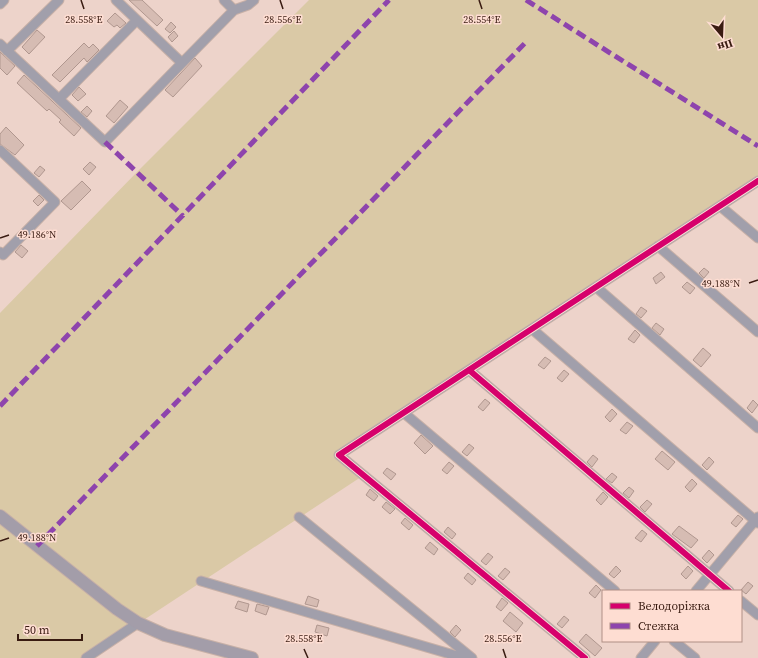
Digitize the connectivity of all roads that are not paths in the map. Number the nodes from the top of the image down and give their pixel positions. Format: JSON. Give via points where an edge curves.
{"nodes":[{"id":1,"x":4,"y":0,"type":"edge"},
{"id":2,"x":59,"y":0,"type":"edge"},
{"id":3,"x":116,"y":0,"type":"edge"},
{"id":4,"x":224,"y":0,"type":"edge"},
{"id":5,"x":254,"y":0,"type":"edge"},
{"id":6,"x":0,"y":4,"type":"edge"},
{"id":7,"x":234,"y":10,"type":"junction"},
{"id":8,"x":137,"y":20,"type":"junction"},
{"id":9,"x":0,"y":44,"type":"edge"},
{"id":10,"x":7,"y":52,"type":"junction"},
{"id":11,"x":182,"y":63,"type":"junction"},
{"id":12,"x":59,"y":99,"type":"junction"},
{"id":13,"x":0,"y":150,"type":"edge"},
{"id":14,"x":758,"y":181,"type":"edge"},
{"id":15,"x":720,"y":206,"type":"junction"},
{"id":16,"x":758,"y":238,"type":"edge"},
{"id":17,"x":658,"y":246,"type":"junction"},
{"id":18,"x":2,"y":254,"type":"edge"},
{"id":19,"x":596,"y":287,"type":"junction"},
{"id":20,"x":532,"y":329,"type":"junction"},
{"id":21,"x":758,"y":332,"type":"edge"},
{"id":22,"x":469,"y":370,"type":"junction"},
{"id":23,"x":404,"y":413,"type":"junction"},
{"id":24,"x":758,"y":428,"type":"edge"},
{"id":25,"x":0,"y":516,"type":"edge"},
{"id":26,"x":299,"y":517,"type":"dead end"},
{"id":27,"x":757,"y":520,"type":"edge"},
{"id":28,"x":709,"y":575,"type":"junction"},
{"id":29,"x":201,"y":581,"type":"dead end"},
{"id":30,"x":614,"y":590,"type":"edge"},
{"id":31,"x":697,"y":590,"type":"edge"},
{"id":32,"x":728,"y":590,"type":"edge"},
{"id":33,"x":742,"y":602,"type":"edge"},
{"id":34,"x":758,"y":615,"type":"edge"},
{"id":35,"x":138,"y":623,"type":"junction"},
{"id":36,"x":654,"y":642,"type":"edge"},
{"id":37,"x":675,"y":642,"type":"edge"},
{"id":38,"x":228,"y":655,"type":"edge"},
{"id":39,"x":86,"y":658,"type":"edge"},
{"id":40,"x":252,"y":658,"type":"edge"},
{"id":41,"x":464,"y":658,"type":"edge"},
{"id":42,"x":472,"y":658,"type":"edge"},
{"id":43,"x":585,"y":658,"type":"edge"},
{"id":44,"x":640,"y":658,"type":"edge"},
{"id":45,"x":695,"y":658,"type":"edge"}],
"edges":[{"from":1,"to":6,"type":"street"},
{"from":2,"to":10,"type":"street"},
{"from":3,"to":8,"type":"street"},
{"from":4,"to":7,"type":"street"},
{"from":5,"to":7,"type":"street"},
{"from":7,"to":11,"type":"street"},
{"from":8,"to":11,"type":"street"},
{"from":8,"to":12,"type":"street"},
{"from":9,"to":10,"type":"street"},
{"from":10,"to":12,"type":"street"},
{"from":11,"to":12,"type":"street","via":[[105,142]]},
{"from":13,"to":18,"type":"street","via":[[55,202]]},
{"from":14,"to":15,"type":"street"},
{"from":15,"to":16,"type":"street"},
{"from":15,"to":17,"type":"street"},
{"from":17,"to":19,"type":"street"},
{"from":17,"to":21,"type":"street"},
{"from":19,"to":20,"type":"street"},
{"from":19,"to":24,"type":"street"},
{"from":20,"to":22,"type":"street"},
{"from":20,"to":27,"type":"street"},
{"from":22,"to":23,"type":"street"},
{"from":22,"to":28,"type":"street"},
{"from":23,"to":30,"type":"street"},
{"from":23,"to":43,"type":"street","via":[[340,455]]},
{"from":25,"to":35,"type":"street"},
{"from":26,"to":42,"type":"street"},
{"from":27,"to":28,"type":"street"},
{"from":28,"to":31,"type":"street"},
{"from":28,"to":32,"type":"street"},
{"from":29,"to":41,"type":"street"},
{"from":33,"to":34,"type":"street"},
{"from":35,"to":38,"type":"street","via":[[165,635]]},
{"from":35,"to":39,"type":"street"},
{"from":36,"to":44,"type":"street"},
{"from":37,"to":45,"type":"street"},
{"from":38,"to":40,"type":"street"}]}
